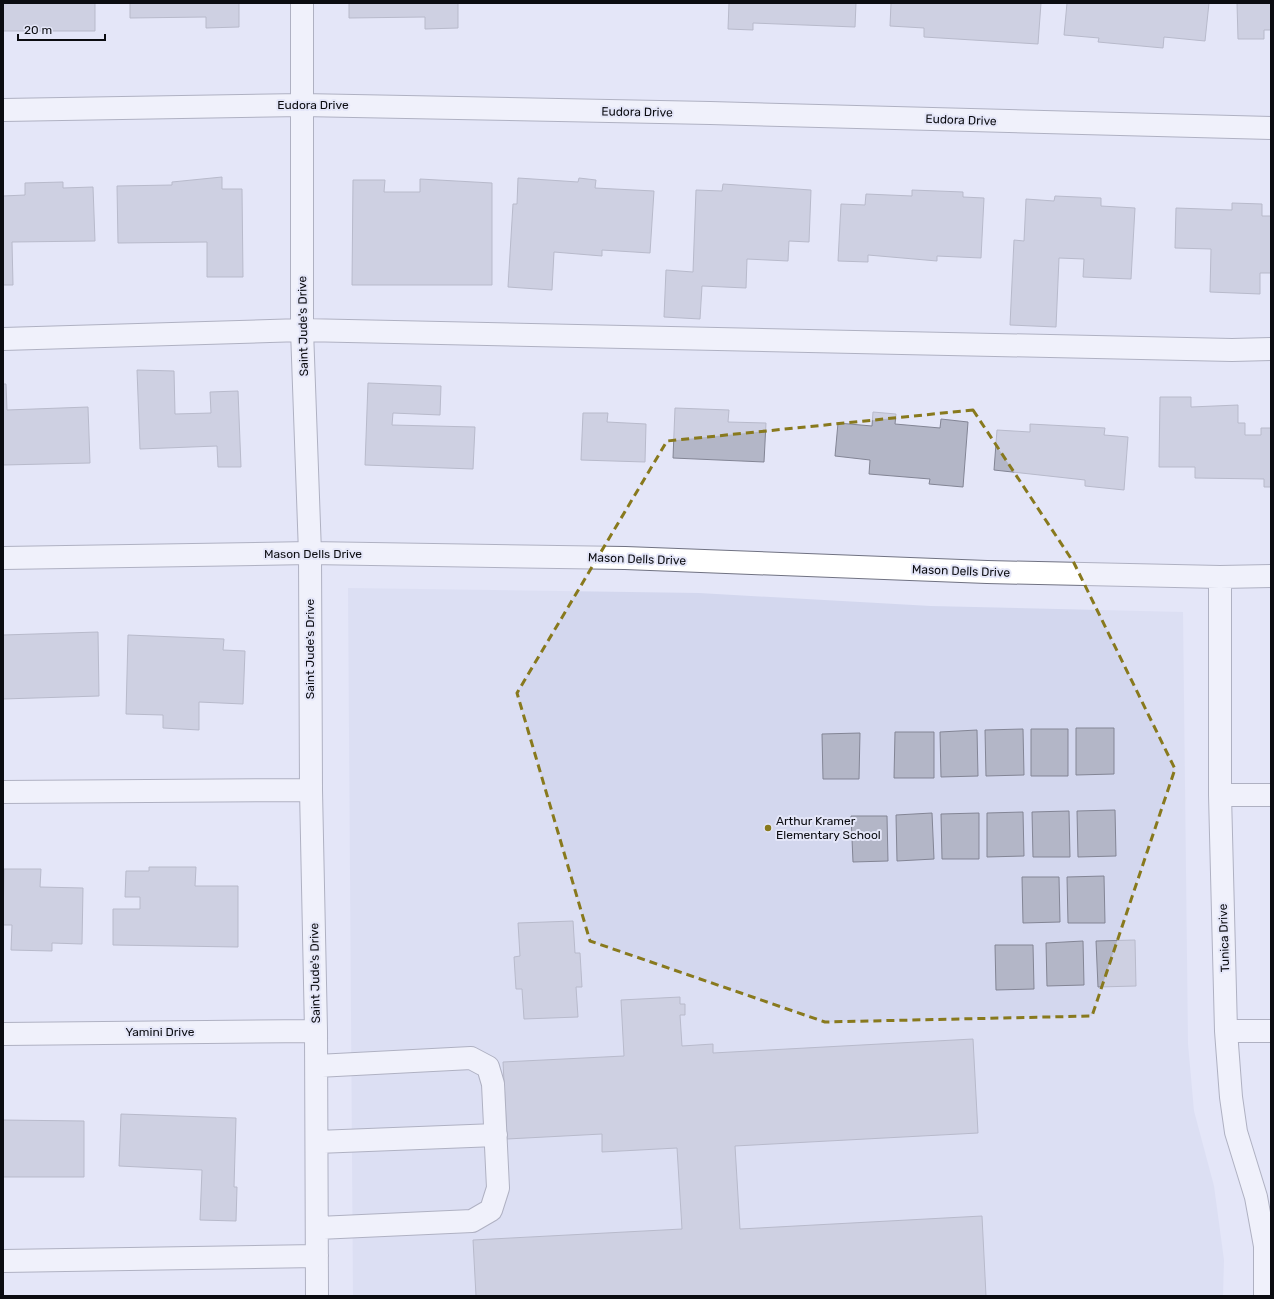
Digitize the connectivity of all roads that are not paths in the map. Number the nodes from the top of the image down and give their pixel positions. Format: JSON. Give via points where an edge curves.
{"nodes":[{"id":1,"x":302,"y":3,"type":"edge"},
{"id":2,"x":302,"y":105,"type":"junction"},
{"id":3,"x":3,"y":110,"type":"edge"},
{"id":4,"x":1271,"y":128,"type":"edge"},
{"id":5,"x":302,"y":330,"type":"junction"},
{"id":6,"x":3,"y":339,"type":"edge"},
{"id":7,"x":1271,"y":349,"type":"edge"},
{"id":8,"x":310,"y":553,"type":"junction"},
{"id":9,"x":3,"y":558,"type":"edge"},
{"id":10,"x":1220,"y":576,"type":"junction"},
{"id":11,"x":1271,"y":576,"type":"edge"},
{"id":12,"x":311,"y":790,"type":"junction"},
{"id":13,"x":3,"y":792,"type":"edge"},
{"id":14,"x":1220,"y":795,"type":"junction"},
{"id":15,"x":1271,"y":795,"type":"edge"},
{"id":16,"x":316,"y":1031,"type":"junction"},
{"id":17,"x":1226,"y":1031,"type":"junction"},
{"id":18,"x":1271,"y":1031,"type":"edge"},
{"id":19,"x":3,"y":1034,"type":"edge"},
{"id":20,"x":317,"y":1066,"type":"junction"},
{"id":21,"x":496,"y":1135,"type":"junction"},
{"id":22,"x":317,"y":1142,"type":"junction"},
{"id":23,"x":318,"y":1228,"type":"junction"},
{"id":24,"x":1268,"y":1246,"type":"edge"},
{"id":25,"x":318,"y":1256,"type":"junction"},
{"id":26,"x":3,"y":1261,"type":"edge"},
{"id":27,"x":317,"y":1296,"type":"edge"},
{"id":28,"x":1265,"y":1296,"type":"edge"}],
"edges":[{"from":1,"to":2,"type":"street","name":"Saint Jude's Drive"},
{"from":2,"to":3,"type":"street","name":"Eudora Drive"},
{"from":2,"to":4,"type":"street","name":"Eudora Drive"},
{"from":2,"to":5,"type":"street","name":"Saint Jude's Drive"},
{"from":5,"to":6,"type":"street"},
{"from":5,"to":7,"type":"street"},
{"from":5,"to":8,"type":"street","name":"Saint Jude's Drive"},
{"from":8,"to":9,"type":"street","name":"Mason Dells Drive"},
{"from":8,"to":10,"type":"street","name":"Mason Dells Drive","via":[[625,558],[987,572]]},
{"from":8,"to":12,"type":"street","name":"Saint Jude's Drive"},
{"from":10,"to":11,"type":"street","name":"Mason Dells Drive"},
{"from":10,"to":14,"type":"street","name":"Tunica Drive"},
{"from":12,"to":13,"type":"street"},
{"from":12,"to":16,"type":"street","name":"Saint Jude's Drive"},
{"from":14,"to":15,"type":"street"},
{"from":14,"to":17,"type":"street","name":"Tunica Drive"},
{"from":16,"to":19,"type":"street","name":"Yamini Drive"},
{"from":16,"to":20,"type":"street","name":"Saint Jude's Drive"},
{"from":17,"to":18,"type":"street"},
{"from":17,"to":24,"type":"street","name":"Tunica Drive","via":[[1236,1132]]},
{"from":20,"to":21,"type":"street","via":[[471,1058],[488,1067],[493,1084]]},
{"from":20,"to":22,"type":"street","name":"Saint Jude's Drive"},
{"from":21,"to":22,"type":"street"},
{"from":21,"to":23,"type":"street","via":[[498,1188],[491,1210],[472,1221]]},
{"from":22,"to":23,"type":"street","name":"Saint Jude's Drive"},
{"from":23,"to":25,"type":"street","name":"Saint Jude's Drive"},
{"from":24,"to":28,"type":"street","name":"Tunica Drive"},
{"from":25,"to":26,"type":"street"},
{"from":25,"to":27,"type":"street","name":"Saint Jude's Drive"}]}
